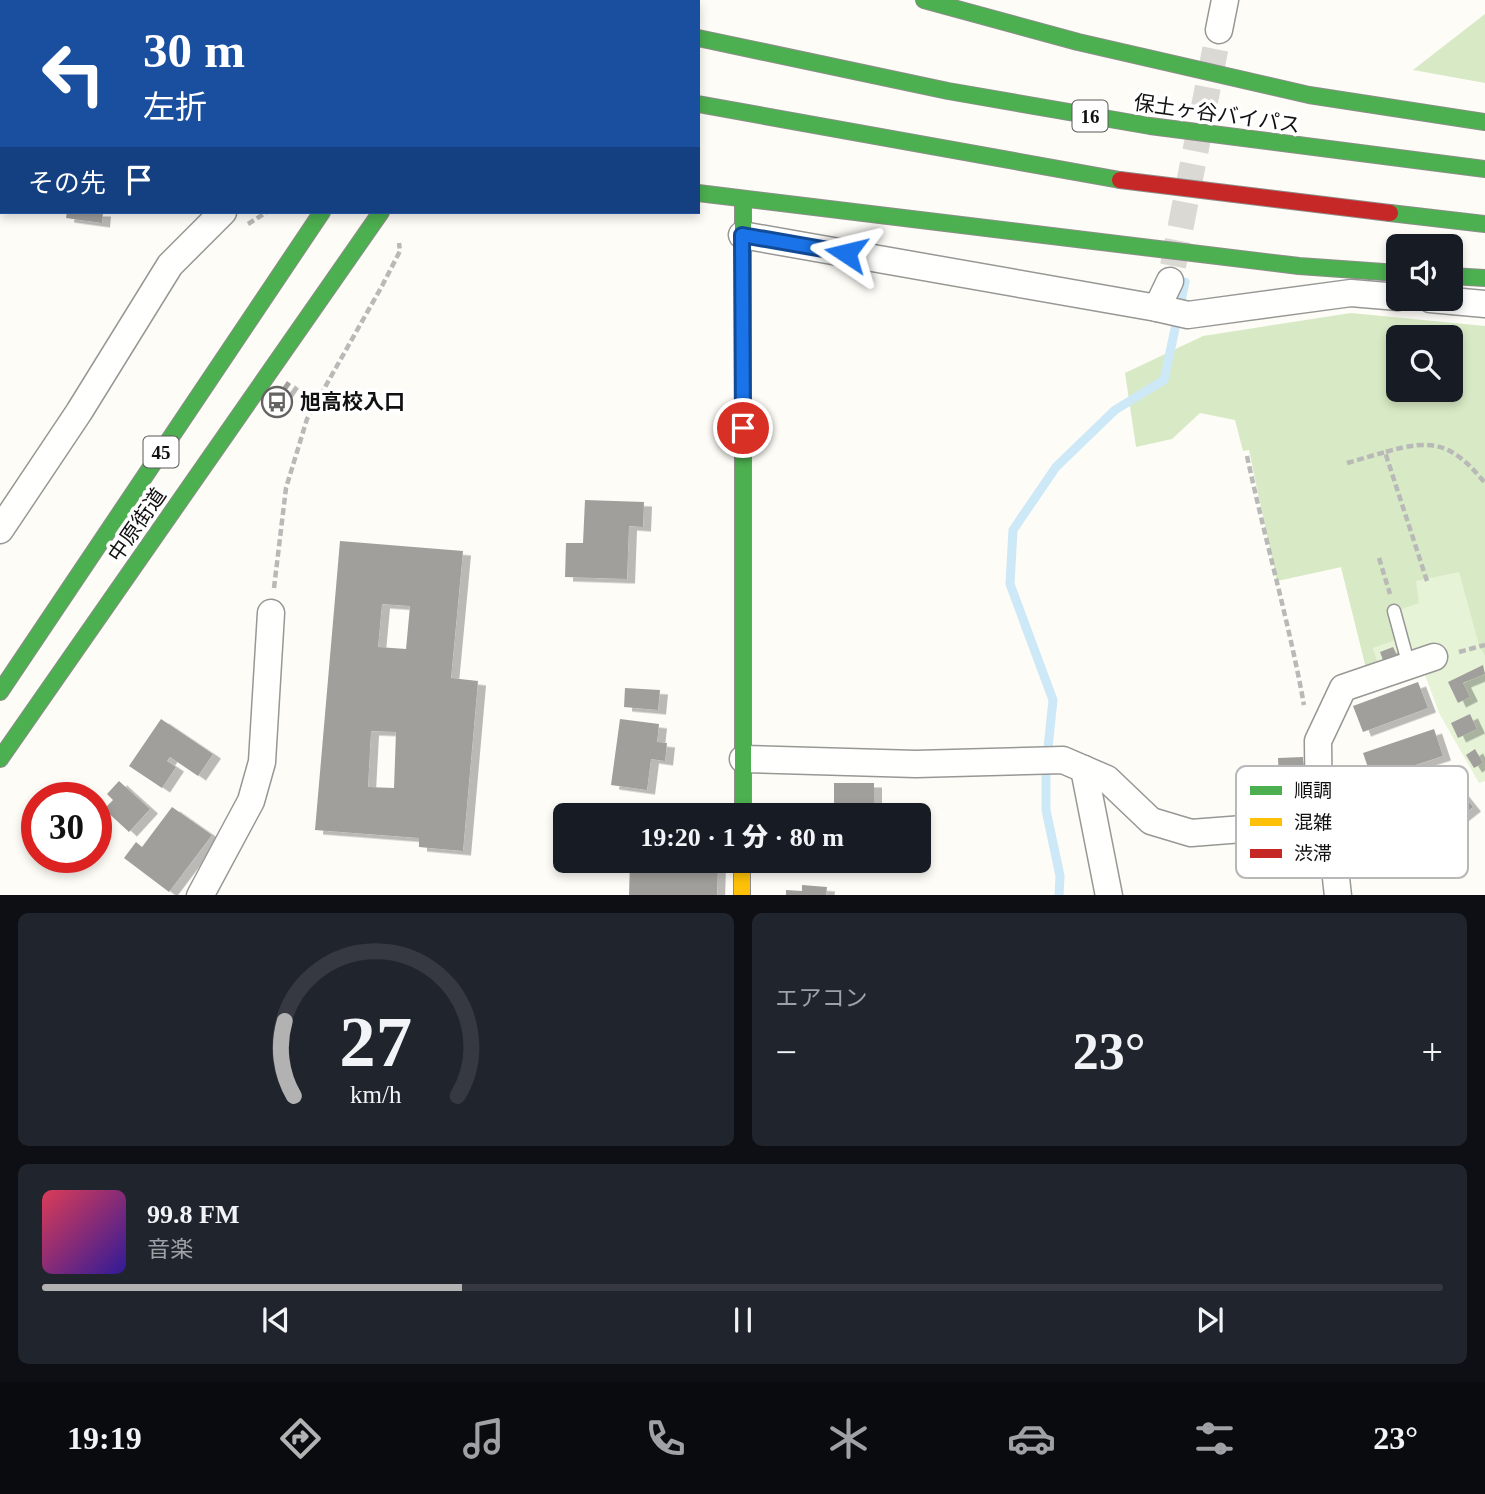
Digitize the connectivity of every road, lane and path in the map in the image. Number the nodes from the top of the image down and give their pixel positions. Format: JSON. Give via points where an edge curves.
{"nodes":[{"id":1,"x":924,"y":0,"type":"edge"},
{"id":2,"x":1226,"y":0,"type":"edge"},
{"id":3,"x":1219,"y":30,"type":"tunnel mouth"},
{"id":4,"x":700,"y":38,"type":"edge"},
{"id":5,"x":700,"y":104,"type":"edge"},
{"id":6,"x":1485,"y":122,"type":"edge"},
{"id":7,"x":1485,"y":169,"type":"edge"},
{"id":8,"x":700,"y":193,"type":"edge"},
{"id":9,"x":743,"y":198,"type":"junction"},
{"id":10,"x":221,"y":214,"type":"edge"},
{"id":11,"x":320,"y":214,"type":"edge"},
{"id":12,"x":380,"y":214,"type":"edge"},
{"id":13,"x":1485,"y":224,"type":"edge"},
{"id":14,"x":742,"y":235,"type":"junction"},
{"id":15,"x":399,"y":238,"type":"dead end"},
{"id":16,"x":1386,"y":272,"type":"edge"},
{"id":17,"x":1463,"y":277,"type":"edge"},
{"id":18,"x":1485,"y":278,"type":"edge"},
{"id":19,"x":1170,"y":281,"type":"tunnel mouth"},
{"id":20,"x":1386,"y":296,"type":"edge"},
{"id":21,"x":1463,"y":302,"type":"edge"},
{"id":22,"x":1485,"y":304,"type":"edge"},
{"id":23,"x":1157,"y":308,"type":"junction"},
{"id":24,"x":1385,"y":452,"type":"junction"},
{"id":25,"x":1247,"y":456,"type":"dead end"},
{"id":26,"x":1347,"y":463,"type":"dead end"},
{"id":27,"x":1485,"y":483,"type":"edge"},
{"id":28,"x":1,"y":525,"type":"edge"},
{"id":29,"x":1379,"y":558,"type":"dead end"},
{"id":30,"x":1427,"y":581,"type":"dead end"},
{"id":31,"x":1395,"y":611,"type":"joint"},
{"id":32,"x":271,"y":613,"type":"joint"},
{"id":33,"x":1434,"y":657,"type":"dead end"},
{"id":34,"x":1409,"y":666,"type":"junction"},
{"id":35,"x":0,"y":692,"type":"edge"},
{"id":36,"x":1318,"y":741,"type":"junction"},
{"id":37,"x":0,"y":759,"type":"edge"},
{"id":38,"x":743,"y":759,"type":"junction"},
{"id":39,"x":1073,"y":764,"type":"junction"},
{"id":40,"x":1318,"y":766,"type":"edge"},
{"id":41,"x":743,"y":803,"type":"edge"},
{"id":42,"x":1236,"y":829,"type":"edge"},
{"id":43,"x":742,"y":873,"type":"edge"},
{"id":44,"x":200,"y":895,"type":"edge"},
{"id":45,"x":742,"y":895,"type":"edge"},
{"id":46,"x":1109,"y":895,"type":"edge"}],
"edges":[{"from":1,"to":6,"type":"main road","via":[[1078,42],[1309,95]]},
{"from":2,"to":3,"type":"street"},
{"from":4,"to":7,"type":"main road","name":"保土ヶ谷バイパス","number":"16","via":[[948,91],[1150,126]]},
{"from":5,"to":13,"type":"main road","via":[[1131,182]]},
{"from":8,"to":9,"type":"main road"},
{"from":9,"to":14,"type":"main road"},
{"from":9,"to":16,"type":"main road","via":[[1299,266]]},
{"from":10,"to":28,"type":"street","via":[[170,265],[79,412]]},
{"from":11,"to":35,"type":"main road","name":"中原街道","number":"45"},
{"from":12,"to":37,"type":"main road","name":"中原街道","number":"45"},
{"from":14,"to":23,"type":"street"},
{"from":14,"to":38,"type":"main road"},
{"from":15,"to":32,"type":"path","via":[[400,251],[307,419],[286,488]]},
{"from":17,"to":18,"type":"main road"},
{"from":19,"to":23,"type":"street"},
{"from":20,"to":23,"type":"street","via":[[1350,293],[1188,315]]},
{"from":21,"to":22,"type":"street"},
{"from":24,"to":26,"type":"path"},
{"from":24,"to":27,"type":"path","via":[[1417,443],[1435,445],[1466,461]]},
{"from":24,"to":30,"type":"path"},
{"from":25,"to":36,"type":"path","via":[[1293,644],[1309,732]]},
{"from":29,"to":31,"type":"path"},
{"from":31,"to":34,"type":"lane"},
{"from":32,"to":44,"type":"street","via":[[262,762],[251,801]]},
{"from":33,"to":34,"type":"street"},
{"from":34,"to":36,"type":"street","via":[[1343,688]]},
{"from":36,"to":40,"type":"street"},
{"from":38,"to":39,"type":"street"},
{"from":38,"to":41,"type":"main road"},
{"from":39,"to":42,"type":"street","via":[[1108,779],[1151,821],[1191,833]]},
{"from":39,"to":46,"type":"street"},
{"from":43,"to":45,"type":"main road"}]}
